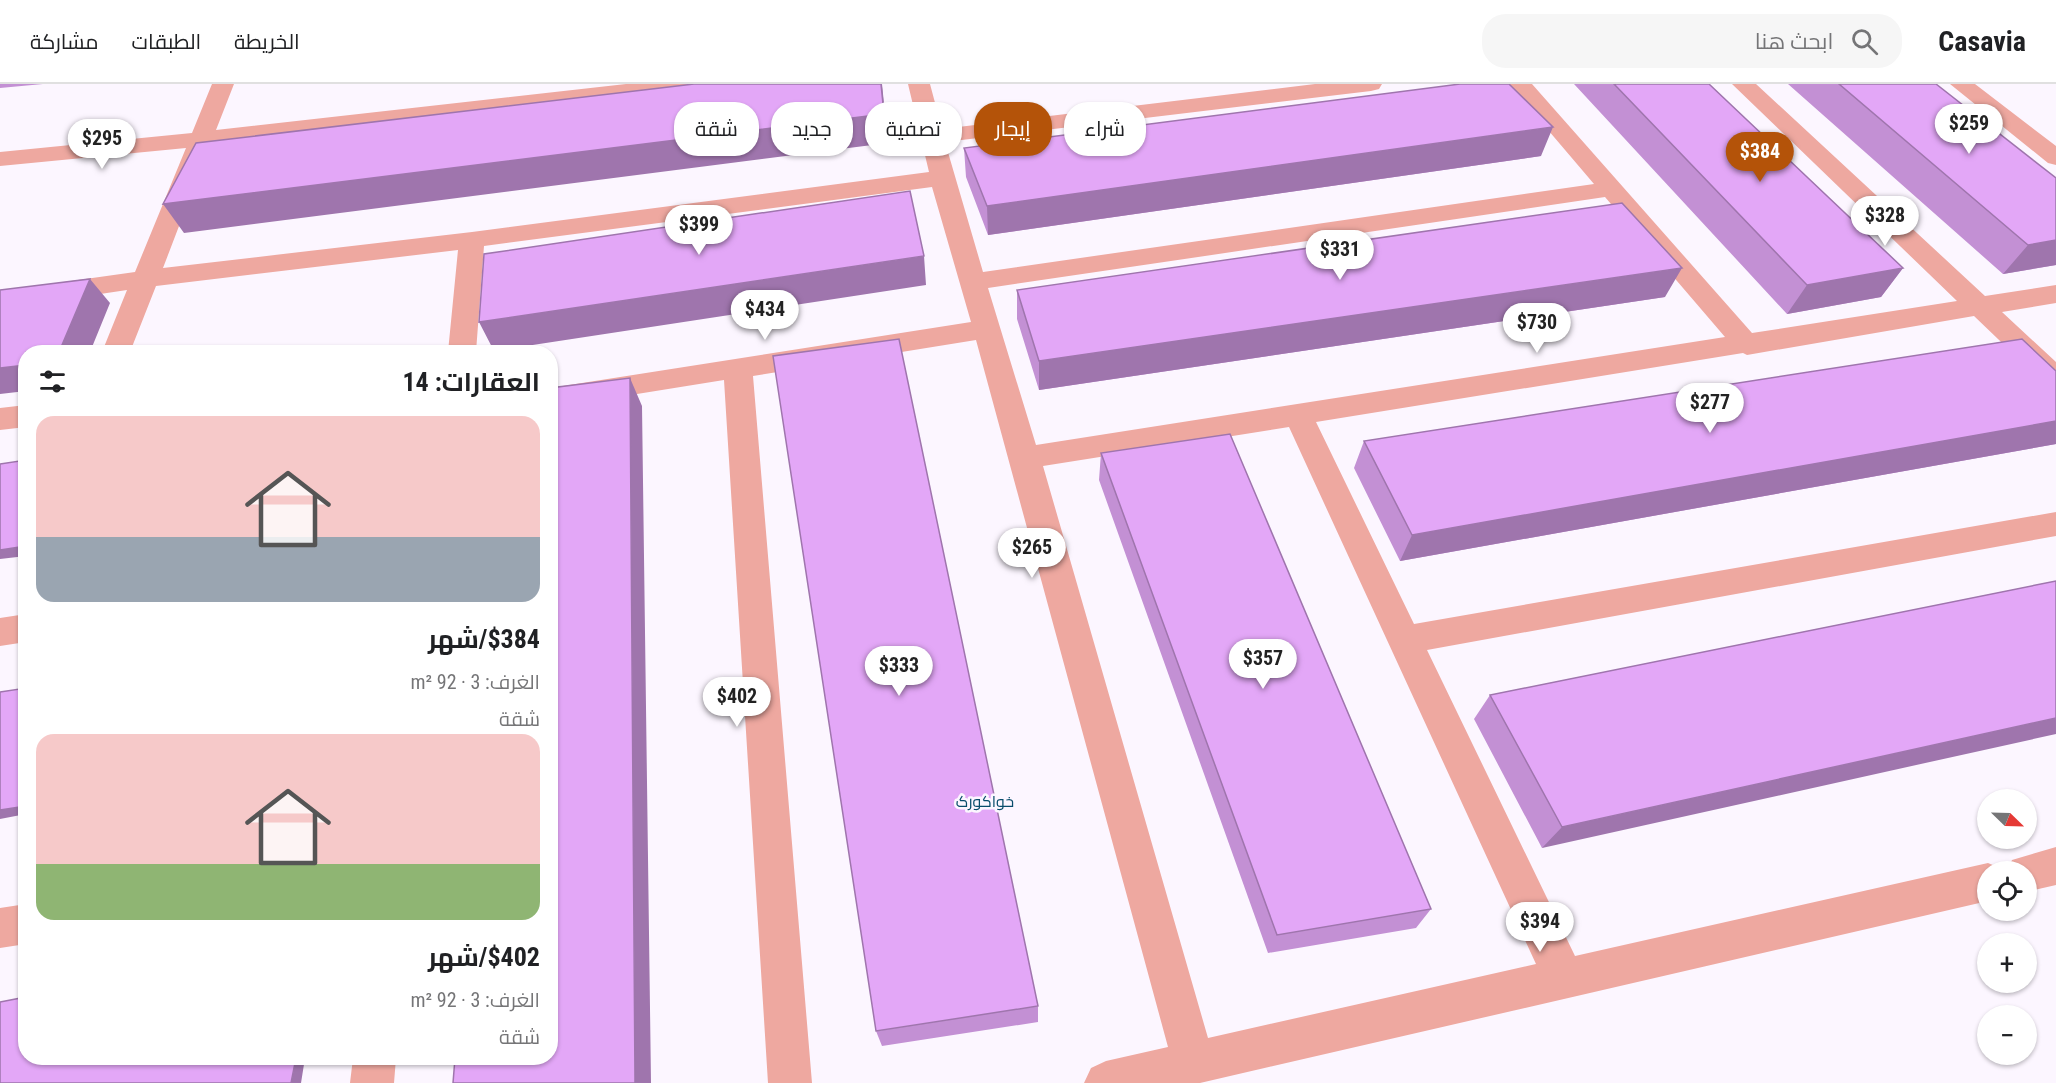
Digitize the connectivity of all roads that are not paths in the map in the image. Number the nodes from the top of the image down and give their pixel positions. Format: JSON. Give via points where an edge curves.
{"nodes":[{"id":1,"x":223,"y":84,"type":"edge"},
{"id":2,"x":686,"y":84,"type":"edge"},
{"id":3,"x":919,"y":84,"type":"edge"},
{"id":4,"x":1371,"y":84,"type":"edge"},
{"id":5,"x":1520,"y":84,"type":"edge"},
{"id":6,"x":1743,"y":84,"type":"edge"},
{"id":7,"x":1961,"y":84,"type":"edge"},
{"id":8,"x":923,"y":102,"type":"edge"},
{"id":9,"x":962,"y":133,"type":"edge"},
{"id":10,"x":201,"y":139,"type":"junction"},
{"id":11,"x":937,"y":156,"type":"edge"},
{"id":12,"x":2056,"y":158,"type":"edge"},
{"id":13,"x":0,"y":159,"type":"edge"},
{"id":14,"x":942,"y":178,"type":"junction"},
{"id":15,"x":1611,"y":189,"type":"junction"},
{"id":16,"x":472,"y":240,"type":"junction"},
{"id":17,"x":145,"y":279,"type":"junction"},
{"id":18,"x":973,"y":282,"type":"junction"},
{"id":19,"x":2056,"y":294,"type":"edge"},
{"id":20,"x":0,"y":300,"type":"edge"},
{"id":21,"x":1980,"y":306,"type":"junction"},
{"id":22,"x":987,"y":329,"type":"junction"},
{"id":23,"x":119,"y":345,"type":"edge"},
{"id":24,"x":463,"y":345,"type":"edge"},
{"id":25,"x":1747,"y":345,"type":"junction"},
{"id":26,"x":738,"y":369,"type":"junction"},
{"id":27,"x":2056,"y":378,"type":"edge"},
{"id":28,"x":558,"y":397,"type":"edge"},
{"id":29,"x":1298,"y":416,"type":"junction"},
{"id":30,"x":18,"y":417,"type":"edge"},
{"id":31,"x":0,"y":419,"type":"edge"},
{"id":32,"x":1025,"y":458,"type":"junction"},
{"id":33,"x":2056,"y":524,"type":"edge"},
{"id":34,"x":18,"y":629,"type":"edge"},
{"id":35,"x":0,"y":632,"type":"edge"},
{"id":36,"x":1404,"y":640,"type":"junction"},
{"id":37,"x":2056,"y":866,"type":"edge"},
{"id":38,"x":2037,"y":870,"type":"edge"},
{"id":39,"x":1977,"y":884,"type":"edge"},
{"id":40,"x":18,"y":925,"type":"edge"},
{"id":41,"x":0,"y":928,"type":"edge"},
{"id":42,"x":1564,"y":978,"type":"junction"},
{"id":43,"x":1193,"y":1061,"type":"junction"},
{"id":44,"x":374,"y":1065,"type":"edge"},
{"id":45,"x":372,"y":1083,"type":"edge"},
{"id":46,"x":790,"y":1083,"type":"edge"},
{"id":47,"x":1106,"y":1083,"type":"edge"}],
"edges":[{"from":1,"to":10,"type":"street"},
{"from":2,"to":10,"type":"street"},
{"from":3,"to":8,"type":"street"},
{"from":4,"to":9,"type":"street"},
{"from":5,"to":15,"type":"street"},
{"from":6,"to":21,"type":"street"},
{"from":7,"to":12,"type":"street"},
{"from":10,"to":13,"type":"street"},
{"from":10,"to":17,"type":"street"},
{"from":11,"to":14,"type":"street"},
{"from":14,"to":16,"type":"street"},
{"from":14,"to":18,"type":"street"},
{"from":15,"to":18,"type":"street"},
{"from":15,"to":25,"type":"street"},
{"from":16,"to":17,"type":"street"},
{"from":16,"to":24,"type":"street"},
{"from":17,"to":20,"type":"street"},
{"from":17,"to":23,"type":"street"},
{"from":18,"to":22,"type":"street"},
{"from":19,"to":21,"type":"street"},
{"from":21,"to":25,"type":"street"},
{"from":21,"to":27,"type":"street"},
{"from":22,"to":26,"type":"street"},
{"from":22,"to":32,"type":"street"},
{"from":25,"to":29,"type":"street"},
{"from":26,"to":28,"type":"street"},
{"from":26,"to":46,"type":"street"},
{"from":29,"to":32,"type":"street"},
{"from":29,"to":36,"type":"street"},
{"from":30,"to":31,"type":"street"},
{"from":32,"to":43,"type":"street"},
{"from":33,"to":36,"type":"street"},
{"from":34,"to":35,"type":"street"},
{"from":36,"to":42,"type":"street"},
{"from":37,"to":38,"type":"street"},
{"from":39,"to":42,"type":"street"},
{"from":40,"to":41,"type":"street"},
{"from":42,"to":43,"type":"street"},
{"from":43,"to":47,"type":"street"},
{"from":44,"to":45,"type":"street"}]}
